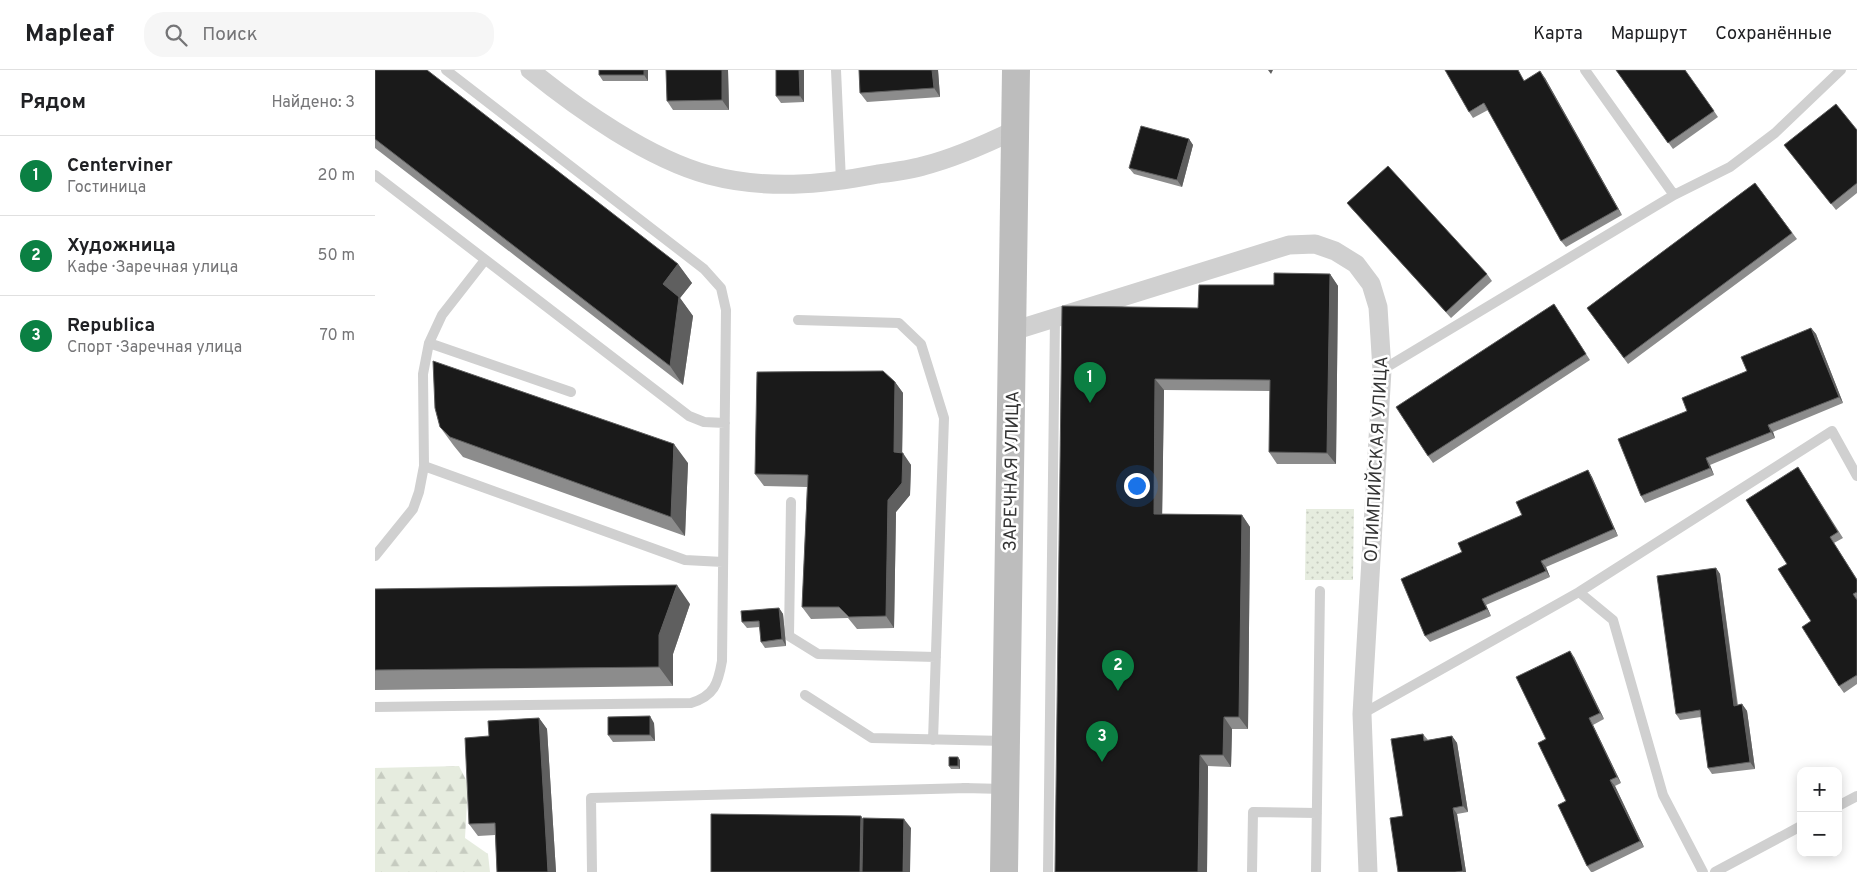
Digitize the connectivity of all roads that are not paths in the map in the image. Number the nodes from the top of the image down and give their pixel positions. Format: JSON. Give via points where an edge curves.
{"nodes":[{"id":1,"x":445,"y":70,"type":"edge"},
{"id":2,"x":530,"y":70,"type":"edge"},
{"id":3,"x":836,"y":70,"type":"edge"},
{"id":4,"x":1016,"y":70,"type":"edge"},
{"id":5,"x":1585,"y":70,"type":"edge"},
{"id":6,"x":1841,"y":70,"type":"edge"},
{"id":7,"x":1015,"y":130,"type":"junction"},
{"id":8,"x":375,"y":175,"type":"edge"},
{"id":9,"x":841,"y":181,"type":"junction"},
{"id":10,"x":1674,"y":195,"type":"junction"},
{"id":11,"x":485,"y":260,"type":"junction"},
{"id":12,"x":1055,"y":318,"type":"junction"},
{"id":13,"x":798,"y":320,"type":"dead end"},
{"id":14,"x":1013,"y":330,"type":"junction"},
{"id":15,"x":429,"y":343,"type":"junction"},
{"id":16,"x":1382,"y":370,"type":"junction"},
{"id":17,"x":571,"y":392,"type":"dead end"},
{"id":18,"x":725,"y":422,"type":"junction"},
{"id":19,"x":424,"y":466,"type":"junction"},
{"id":20,"x":1857,"y":476,"type":"edge"},
{"id":21,"x":791,"y":502,"type":"dead end"},
{"id":22,"x":375,"y":556,"type":"edge"},
{"id":23,"x":723,"y":562,"type":"junction"},
{"id":24,"x":1320,"y":591,"type":"dead end"},
{"id":25,"x":1579,"y":592,"type":"junction"},
{"id":26,"x":936,"y":658,"type":"junction"},
{"id":27,"x":805,"y":695,"type":"dead end"},
{"id":28,"x":375,"y":707,"type":"edge"},
{"id":29,"x":1362,"y":714,"type":"junction"},
{"id":30,"x":933,"y":740,"type":"junction"},
{"id":31,"x":1007,"y":742,"type":"junction"},
{"id":32,"x":1005,"y":789,"type":"junction"},
{"id":33,"x":1857,"y":796,"type":"edge"},
{"id":34,"x":1842,"y":804,"type":"edge"},
{"id":35,"x":1317,"y":813,"type":"junction"},
{"id":36,"x":1797,"y":828,"type":"edge"},
{"id":37,"x":592,"y":871,"type":"dead end"},
{"id":38,"x":1004,"y":872,"type":"edge"},
{"id":39,"x":1048,"y":872,"type":"edge"},
{"id":40,"x":1252,"y":872,"type":"edge"},
{"id":41,"x":1316,"y":872,"type":"edge"},
{"id":42,"x":1368,"y":872,"type":"edge"},
{"id":43,"x":1703,"y":872,"type":"edge"},
{"id":44,"x":1715,"y":872,"type":"edge"}],
"edges":[{"from":1,"to":18,"type":"lane","via":[[704,269],[721,288],[726,310]]},
{"from":2,"to":9,"type":"street","via":[[625,136],[709,175],[797,186]]},
{"from":3,"to":9,"type":"lane"},
{"from":4,"to":7,"type":"main road","name":"ЗАРЕЧНАЯ УЛИЦА"},
{"from":5,"to":10,"type":"lane"},
{"from":6,"to":10,"type":"lane","via":[[1775,133],[1730,167]]},
{"from":7,"to":9,"type":"street","via":[[977,148],[924,166]]},
{"from":7,"to":14,"type":"main road","name":"ЗАРЕЧНАЯ УЛИЦА"},
{"from":8,"to":11,"type":"lane"},
{"from":10,"to":16,"type":"lane"},
{"from":11,"to":15,"type":"lane","via":[[442,315]]},
{"from":11,"to":18,"type":"lane","via":[[689,416],[704,422]]},
{"from":12,"to":14,"type":"street","name":"ОЛИМПИЙСКАЯ УЛИЦА"},
{"from":12,"to":16,"type":"street","name":"ОЛИМПИЙСКАЯ УЛИЦА","via":[[1289,245],[1315,244],[1357,264],[1371,284],[1378,306]]},
{"from":12,"to":39,"type":"lane"},
{"from":13,"to":26,"type":"lane","via":[[899,323],[921,344],[944,418]]},
{"from":14,"to":31,"type":"main road","name":"ЗАРЕЧНАЯ УЛИЦА"},
{"from":15,"to":17,"type":"lane"},
{"from":15,"to":19,"type":"lane","via":[[423,374]]},
{"from":16,"to":29,"type":"street","name":"ОЛИМПИЙСКАЯ УЛИЦА"},
{"from":18,"to":23,"type":"lane"},
{"from":19,"to":22,"type":"lane","via":[[413,509]]},
{"from":19,"to":23,"type":"lane","via":[[685,560]]},
{"from":20,"to":25,"type":"lane","via":[[1832,431]]},
{"from":21,"to":26,"type":"lane","via":[[789,636],[818,654]]},
{"from":23,"to":28,"type":"lane","via":[[722,661],[719,679],[702,700],[691,703]]},
{"from":24,"to":35,"type":"lane"},
{"from":25,"to":29,"type":"lane"},
{"from":25,"to":43,"type":"lane","via":[[1613,620],[1663,795]]},
{"from":26,"to":30,"type":"lane"},
{"from":27,"to":30,"type":"lane","via":[[871,738]]},
{"from":29,"to":42,"type":"street","name":"ОЛИМПИЙСКАЯ УЛИЦА"},
{"from":30,"to":31,"type":"lane"},
{"from":31,"to":32,"type":"main road","name":"ЗАРЕЧНАЯ УЛИЦА"},
{"from":32,"to":37,"type":"lane","via":[[591,798]]},
{"from":32,"to":38,"type":"main road","name":"ЗАРЕЧНАЯ УЛИЦА"},
{"from":33,"to":34,"type":"lane"},
{"from":35,"to":40,"type":"lane","via":[[1253,812]]},
{"from":35,"to":41,"type":"lane"},
{"from":36,"to":44,"type":"lane"}]}
